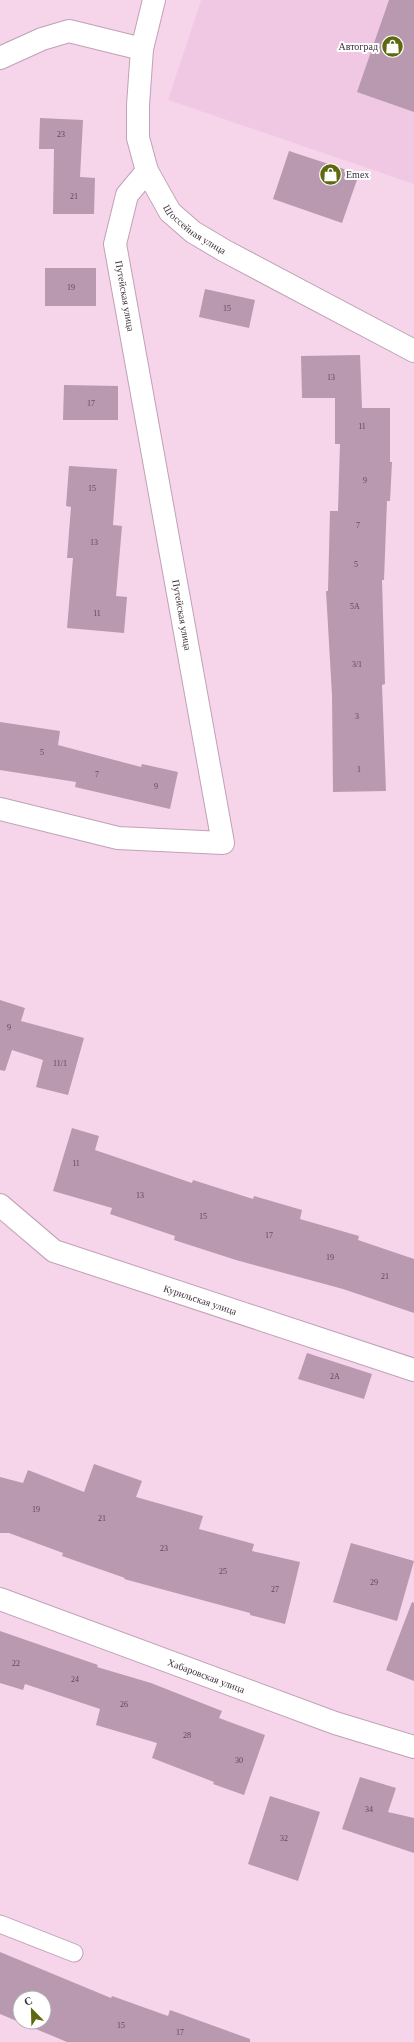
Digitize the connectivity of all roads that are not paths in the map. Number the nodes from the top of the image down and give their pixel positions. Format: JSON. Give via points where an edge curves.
{"nodes":[{"id":1,"x":154,"y":0,"type":"edge"},
{"id":2,"x":142,"y":49,"type":"junction"},
{"id":3,"x":0,"y":58,"type":"edge"},
{"id":4,"x":147,"y":171,"type":"junction"},
{"id":5,"x":414,"y":351,"type":"edge"},
{"id":6,"x":0,"y":809,"type":"edge"},
{"id":7,"x":0,"y":1205,"type":"edge"},
{"id":8,"x":414,"y":1370,"type":"edge"},
{"id":9,"x":0,"y":1599,"type":"edge"},
{"id":10,"x":414,"y":1747,"type":"edge"},
{"id":11,"x":0,"y":1924,"type":"edge"},
{"id":12,"x":74,"y":1953,"type":"dead end"}],
"edges":[{"from":1,"to":2,"type":"street","name":"Шоссейная улица"},
{"from":2,"to":3,"type":"street","via":[[69,31],[42,39]]},
{"from":2,"to":4,"type":"street","name":"Шоссейная улица","via":[[138,138]]},
{"from":4,"to":5,"type":"street","name":"Шоссейная улица","via":[[170,212],[193,232]]},
{"from":4,"to":6,"type":"street","name":"Путейская улица","via":[[127,195],[115,244],[222,842],[118,838]]},
{"from":7,"to":8,"type":"street","name":"Курильская улица","via":[[54,1251]]},
{"from":9,"to":10,"type":"street","name":"Хабаровская улица","via":[[335,1723]]},
{"from":11,"to":12,"type":"lane"}]}
